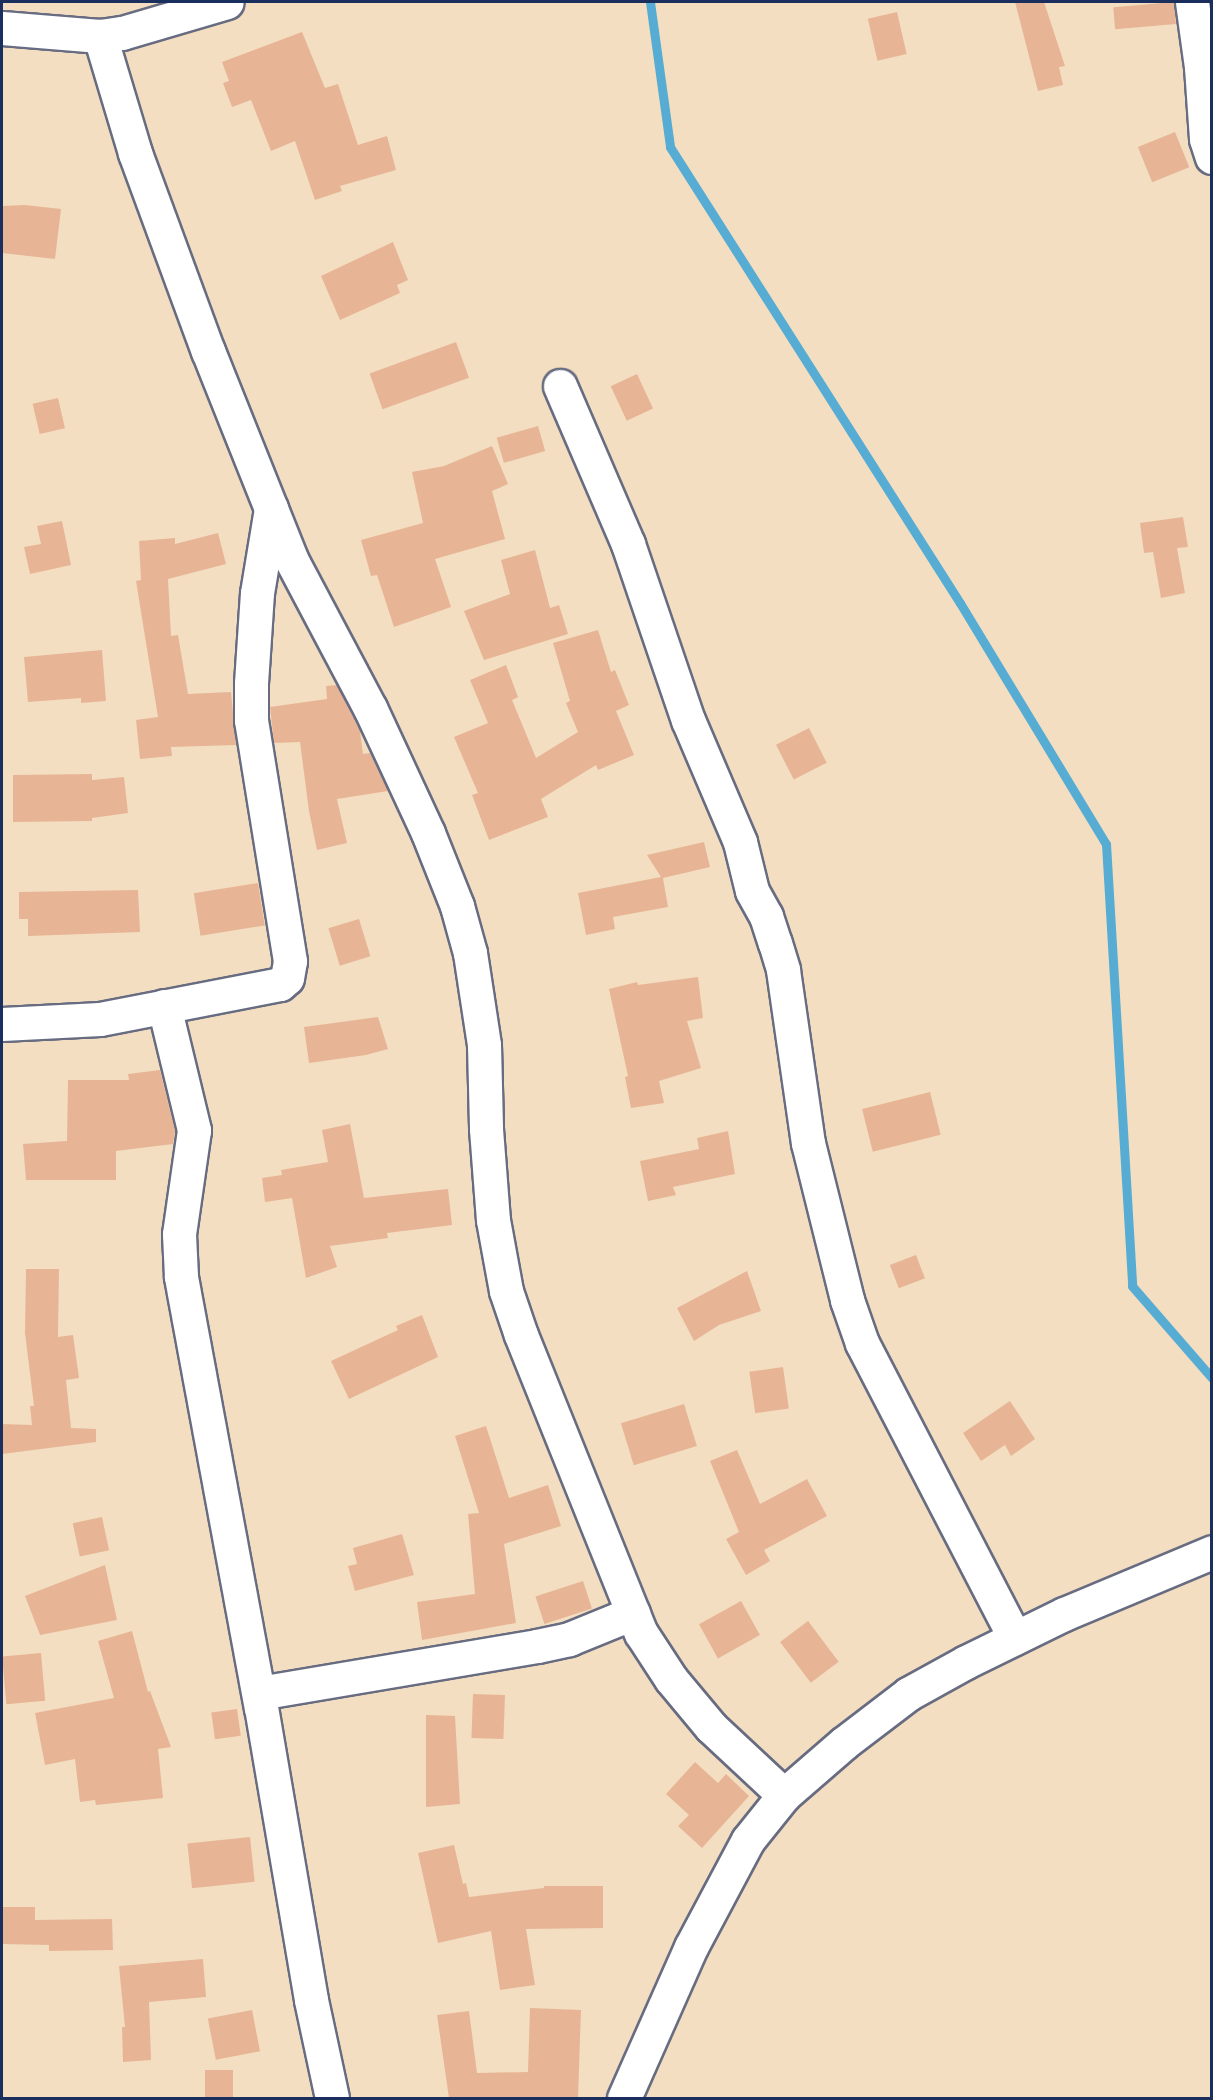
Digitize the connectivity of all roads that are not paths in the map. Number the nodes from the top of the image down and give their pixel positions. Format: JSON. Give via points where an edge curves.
{"nodes":[{"id":1,"x":227,"y":2,"type":"edge"},
{"id":2,"x":1192,"y":2,"type":"edge"},
{"id":3,"x":2,"y":28,"type":"edge"},
{"id":4,"x":100,"y":36,"type":"junction"},
{"id":5,"x":1212,"y":157,"type":"edge"},
{"id":6,"x":560,"y":386,"type":"dead end"},
{"id":7,"x":271,"y":508,"type":"junction"},
{"id":8,"x":164,"y":1006,"type":"junction"},
{"id":9,"x":2,"y":1024,"type":"edge"},
{"id":10,"x":1212,"y":1552,"type":"edge"},
{"id":11,"x":633,"y":1613,"type":"junction"},
{"id":12,"x":1015,"y":1638,"type":"junction"},
{"id":13,"x":259,"y":1693,"type":"junction"},
{"id":14,"x":784,"y":1795,"type":"junction"},
{"id":15,"x":332,"y":2098,"type":"edge"},
{"id":16,"x":624,"y":2098,"type":"edge"}],
"edges":[{"from":1,"to":4,"type":"street"},
{"from":2,"to":5,"type":"street","via":[[1206,139]]},
{"from":3,"to":4,"type":"street"},
{"from":4,"to":7,"type":"street","via":[[139,164]]},
{"from":6,"to":12,"type":"street","via":[[628,544],[688,720],[740,842],[752,891],[775,943],[783,970],[808,1143],[847,1300],[862,1343]]},
{"from":7,"to":8,"type":"street","via":[[257,593],[251,720],[289,971],[280,984]]},
{"from":7,"to":11,"type":"street","via":[[291,559],[370,708],[457,906],[470,953],[484,1045],[493,1220],[506,1291]]},
{"from":8,"to":9,"type":"street","via":[[100,1019]]},
{"from":8,"to":13,"type":"street","via":[[195,1130],[179,1234],[181,1277]]},
{"from":10,"to":12,"type":"street"},
{"from":11,"to":13,"type":"street","via":[[569,1639],[537,1646]]},
{"from":11,"to":14,"type":"street","via":[[641,1633],[671,1679],[711,1726]]},
{"from":12,"to":14,"type":"street","via":[[908,1694]]},
{"from":13,"to":15,"type":"street","via":[[311,2000]]},
{"from":14,"to":16,"type":"street","via":[[748,1840],[692,1947]]}]}
